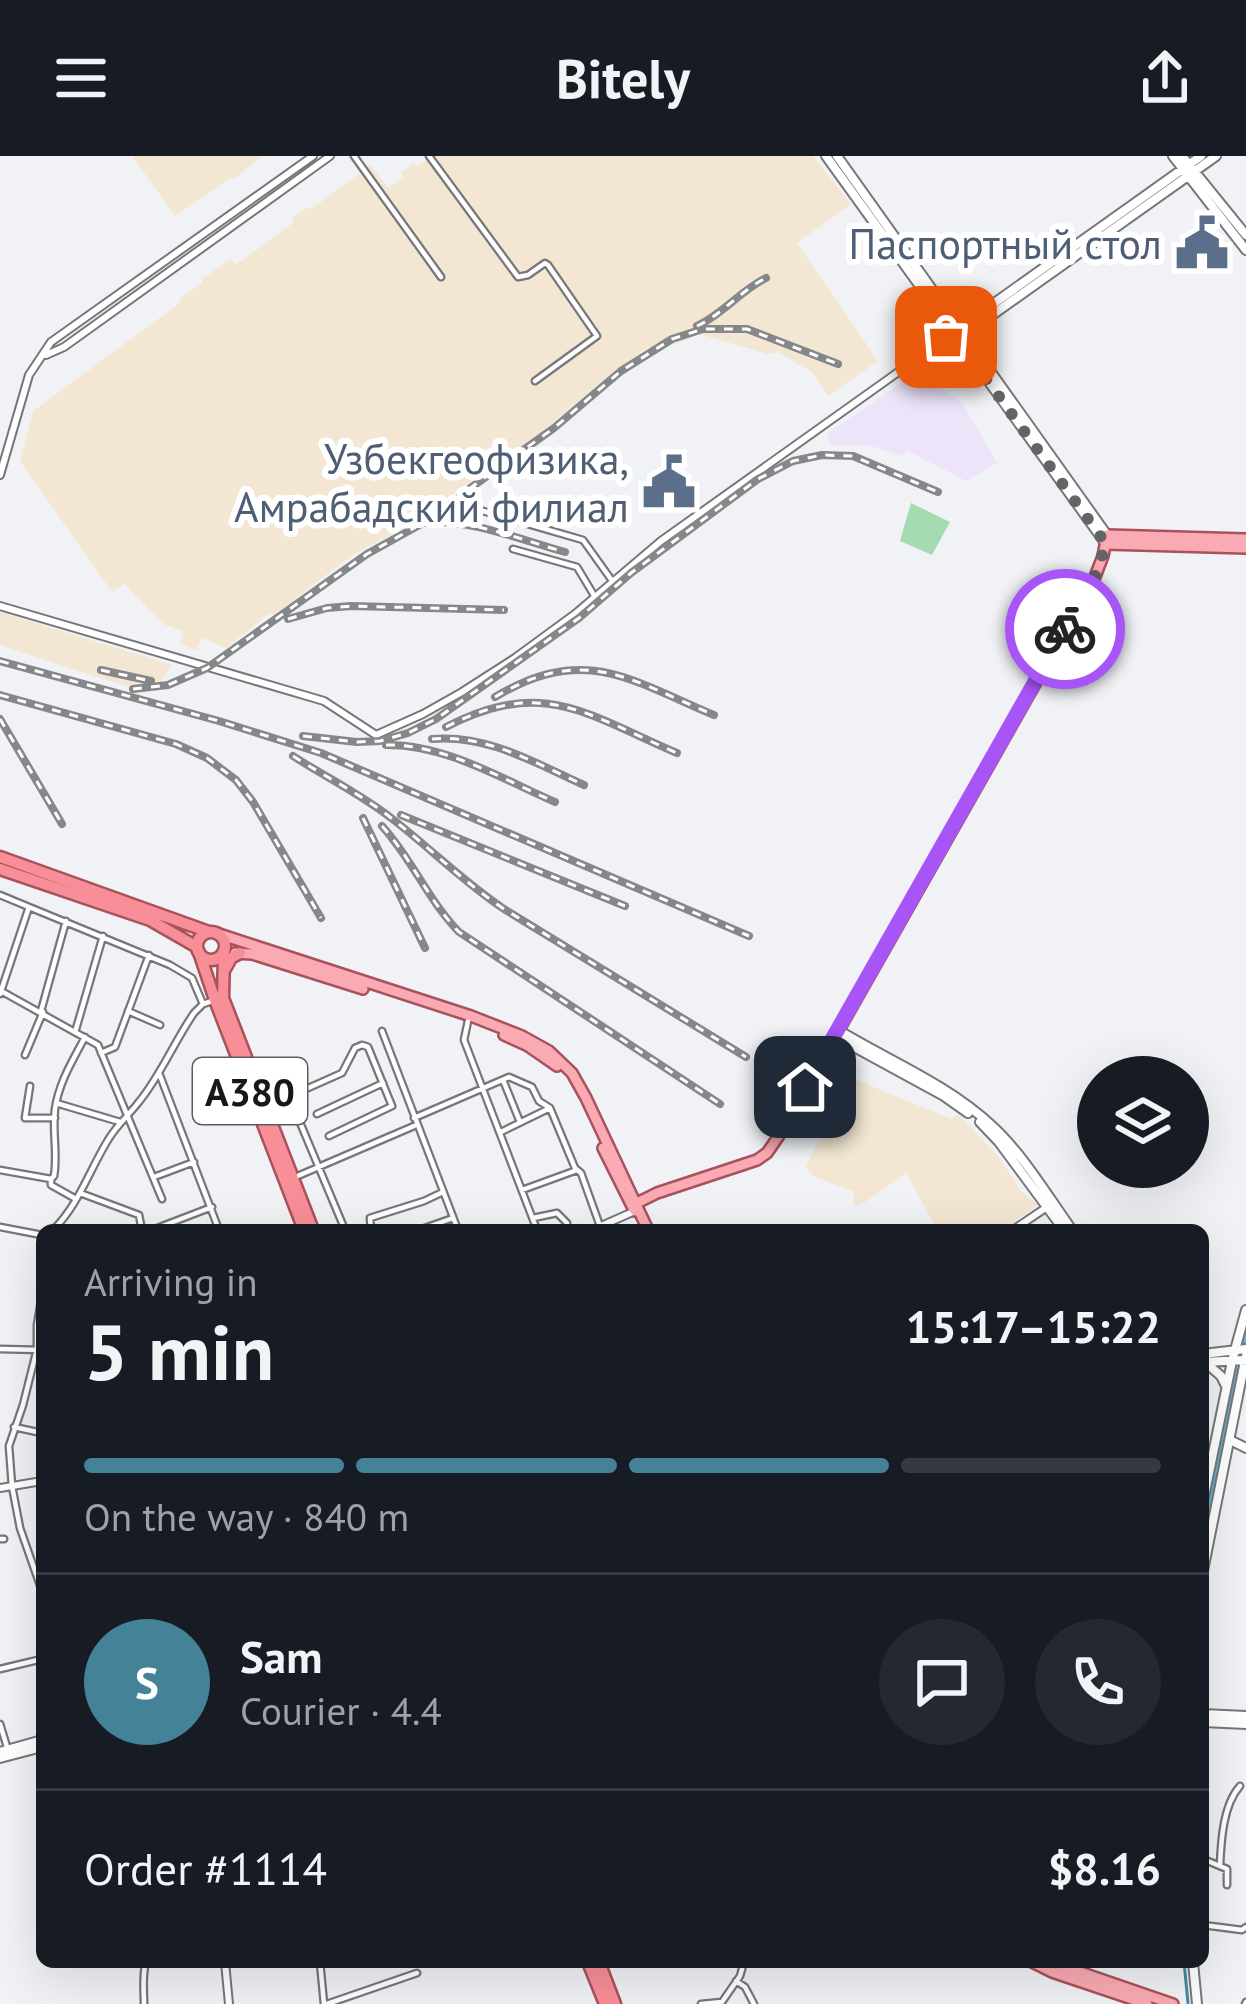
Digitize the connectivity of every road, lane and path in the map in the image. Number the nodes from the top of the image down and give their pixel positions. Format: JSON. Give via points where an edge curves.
{"nodes":[{"id":1,"x":313,"y":156,"type":"edge"},
{"id":2,"x":330,"y":156,"type":"edge"},
{"id":3,"x":354,"y":156,"type":"edge"},
{"id":4,"x":429,"y":156,"type":"edge"},
{"id":5,"x":826,"y":156,"type":"edge"},
{"id":6,"x":837,"y":156,"type":"edge"},
{"id":7,"x":1173,"y":156,"type":"edge"},
{"id":8,"x":1210,"y":157,"type":"edge"},
{"id":9,"x":1187,"y":167,"type":"edge"},
{"id":10,"x":1213,"y":193,"type":"junction"},
{"id":11,"x":1246,"y":235,"type":"edge"},
{"id":12,"x":1246,"y":250,"type":"edge"},
{"id":13,"x":442,"y":277,"type":"dead end"},
{"id":14,"x":958,"y":334,"type":"junction"},
{"id":15,"x":43,"y":356,"type":"junction"},
{"id":16,"x":535,"y":382,"type":"dead end"},
{"id":17,"x":0,"y":475,"type":"edge"},
{"id":18,"x":483,"y":511,"type":"dead end"},
{"id":19,"x":1110,"y":540,"type":"junction"},
{"id":20,"x":1246,"y":544,"type":"edge"},
{"id":21,"x":513,"y":549,"type":"dead end"},
{"id":22,"x":613,"y":582,"type":"junction"},
{"id":23,"x":596,"y":597,"type":"junction"},
{"id":24,"x":0,"y":606,"type":"edge"},
{"id":25,"x":0,"y":857,"type":"edge"},
{"id":26,"x":0,"y":869,"type":"edge"},
{"id":27,"x":0,"y":895,"type":"edge"},
{"id":28,"x":29,"y":907,"type":"junction"},
{"id":29,"x":66,"y":921,"type":"junction"},
{"id":30,"x":214,"y":933,"type":"junction"},
{"id":31,"x":103,"y":936,"type":"junction"},
{"id":32,"x":244,"y":948,"type":"junction"},
{"id":33,"x":198,"y":949,"type":"junction"},
{"id":34,"x":224,"y":953,"type":"junction"},
{"id":35,"x":149,"y":955,"type":"junction"},
{"id":36,"x":222,"y":977,"type":"junction"},
{"id":37,"x":1,"y":989,"type":"edge"},
{"id":38,"x":392,"y":995,"type":"junction"},
{"id":39,"x":209,"y":1002,"type":"junction"},
{"id":40,"x":42,"y":1011,"type":"junction"},
{"id":41,"x":128,"y":1011,"type":"junction"},
{"id":42,"x":468,"y":1021,"type":"junction"},
{"id":43,"x":160,"y":1025,"type":"dead end"},
{"id":44,"x":75,"y":1031,"type":"junction"},
{"id":45,"x":382,"y":1031,"type":"dead end"},
{"id":46,"x":838,"y":1034,"type":"junction"},
{"id":47,"x":86,"y":1037,"type":"junction"},
{"id":48,"x":101,"y":1053,"type":"junction"},
{"id":49,"x":25,"y":1055,"type":"dead end"},
{"id":50,"x":158,"y":1071,"type":"junction"},
{"id":51,"x":503,"y":1080,"type":"junction"},
{"id":52,"x":383,"y":1083,"type":"junction"},
{"id":53,"x":30,"y":1086,"type":"dead end"},
{"id":54,"x":483,"y":1089,"type":"junction"},
{"id":55,"x":296,"y":1093,"type":"dead end"},
{"id":56,"x":291,"y":1101,"type":"dead end"},
{"id":57,"x":56,"y":1103,"type":"junction"},
{"id":58,"x":550,"y":1108,"type":"junction"},
{"id":59,"x":296,"y":1113,"type":"junction"},
{"id":60,"x":127,"y":1114,"type":"junction"},
{"id":61,"x":317,"y":1114,"type":"dead end"},
{"id":62,"x":55,"y":1118,"type":"junction"},
{"id":63,"x":120,"y":1122,"type":"junction"},
{"id":64,"x":416,"y":1122,"type":"junction"},
{"id":65,"x":520,"y":1122,"type":"junction"},
{"id":66,"x":272,"y":1124,"type":"junction"},
{"id":67,"x":501,"y":1132,"type":"junction"},
{"id":68,"x":329,"y":1136,"type":"dead end"},
{"id":69,"x":195,"y":1162,"type":"junction"},
{"id":70,"x":318,"y":1166,"type":"junction"},
{"id":71,"x":0,"y":1170,"type":"edge"},
{"id":72,"x":577,"y":1170,"type":"junction"},
{"id":73,"x":154,"y":1177,"type":"junction"},
{"id":74,"x":51,"y":1178,"type":"junction"},
{"id":75,"x":293,"y":1178,"type":"junction"},
{"id":76,"x":523,"y":1190,"type":"junction"},
{"id":77,"x":443,"y":1192,"type":"junction"},
{"id":78,"x":78,"y":1196,"type":"junction"},
{"id":79,"x":639,"y":1197,"type":"junction"},
{"id":80,"x":162,"y":1198,"type":"dead end"},
{"id":81,"x":1050,"y":1204,"type":"junction"},
{"id":82,"x":212,"y":1207,"type":"junction"},
{"id":83,"x":453,"y":1218,"type":"junction"},
{"id":84,"x":532,"y":1218,"type":"junction"},
{"id":85,"x":567,"y":1222,"type":"dead end"},
{"id":86,"x":57,"y":1224,"type":"edge"},
{"id":87,"x":141,"y":1224,"type":"edge"},
{"id":88,"x":175,"y":1224,"type":"edge"},
{"id":89,"x":217,"y":1224,"type":"edge"},
{"id":90,"x":301,"y":1224,"type":"edge"},
{"id":91,"x":311,"y":1224,"type":"edge"},
{"id":92,"x":342,"y":1224,"type":"edge"},
{"id":93,"x":370,"y":1224,"type":"edge"},
{"id":94,"x":436,"y":1224,"type":"edge"},
{"id":95,"x":456,"y":1224,"type":"edge"},
{"id":96,"x":534,"y":1224,"type":"edge"},
{"id":97,"x":595,"y":1224,"type":"edge"},
{"id":98,"x":602,"y":1224,"type":"edge"},
{"id":99,"x":645,"y":1224,"type":"edge"},
{"id":100,"x":1021,"y":1224,"type":"edge"},
{"id":101,"x":1064,"y":1224,"type":"edge"},
{"id":102,"x":0,"y":1227,"type":"edge"},
{"id":103,"x":36,"y":1234,"type":"edge"},
{"id":104,"x":1246,"y":1310,"type":"edge"},
{"id":105,"x":0,"y":1349,"type":"edge"},
{"id":106,"x":36,"y":1349,"type":"edge"},
{"id":107,"x":1233,"y":1356,"type":"junction"},
{"id":108,"x":1246,"y":1356,"type":"edge"},
{"id":109,"x":36,"y":1358,"type":"edge"},
{"id":110,"x":1209,"y":1358,"type":"edge"},
{"id":111,"x":1209,"y":1365,"type":"edge"},
{"id":112,"x":1227,"y":1388,"type":"junction"},
{"id":113,"x":1246,"y":1390,"type":"edge"},
{"id":114,"x":1237,"y":1406,"type":"junction"},
{"id":115,"x":14,"y":1427,"type":"junction"},
{"id":116,"x":36,"y":1432,"type":"edge"},
{"id":117,"x":1231,"y":1437,"type":"junction"},
{"id":118,"x":1246,"y":1445,"type":"edge"},
{"id":119,"x":1209,"y":1474,"type":"edge"},
{"id":120,"x":36,"y":1482,"type":"edge"},
{"id":121,"x":12,"y":1486,"type":"junction"},
{"id":122,"x":0,"y":1488,"type":"edge"},
{"id":123,"x":1209,"y":1542,"type":"edge"},
{"id":124,"x":36,"y":1574,"type":"edge"},
{"id":125,"x":36,"y":1660,"type":"edge"},
{"id":126,"x":0,"y":1669,"type":"edge"},
{"id":127,"x":1209,"y":1718,"type":"edge"},
{"id":128,"x":1246,"y":1720,"type":"edge"},
{"id":129,"x":0,"y":1724,"type":"edge"},
{"id":130,"x":36,"y":1745,"type":"edge"},
{"id":131,"x":3,"y":1754,"type":"edge"},
{"id":132,"x":1240,"y":1786,"type":"dead end"},
{"id":133,"x":1209,"y":1861,"type":"edge"},
{"id":134,"x":1220,"y":1866,"type":"junction"},
{"id":135,"x":1227,"y":1885,"type":"dead end"},
{"id":136,"x":1209,"y":1926,"type":"edge"},
{"id":137,"x":1246,"y":1927,"type":"edge"},
{"id":138,"x":144,"y":1968,"type":"edge"},
{"id":139,"x":226,"y":1968,"type":"edge"},
{"id":140,"x":321,"y":1968,"type":"edge"},
{"id":141,"x":590,"y":1968,"type":"edge"},
{"id":142,"x":601,"y":1968,"type":"edge"},
{"id":143,"x":741,"y":1968,"type":"edge"},
{"id":144,"x":1044,"y":1968,"type":"edge"},
{"id":145,"x":1069,"y":1968,"type":"edge"},
{"id":146,"x":1193,"y":1968,"type":"edge"},
{"id":147,"x":417,"y":1973,"type":"dead end"},
{"id":148,"x":736,"y":1981,"type":"junction"},
{"id":149,"x":144,"y":2004,"type":"edge"},
{"id":150,"x":229,"y":2004,"type":"edge"},
{"id":151,"x":325,"y":2004,"type":"edge"},
{"id":152,"x":604,"y":2004,"type":"edge"},
{"id":153,"x":615,"y":2004,"type":"edge"},
{"id":154,"x":701,"y":2004,"type":"edge"},
{"id":155,"x":754,"y":2004,"type":"edge"},
{"id":156,"x":1147,"y":2004,"type":"edge"},
{"id":157,"x":1173,"y":2004,"type":"edge"},
{"id":158,"x":1197,"y":2004,"type":"edge"}],
"edges":[{"from":1,"to":15,"type":"street","via":[[51,342]]},
{"from":2,"to":15,"type":"street"},
{"from":3,"to":13,"type":"street"},
{"from":4,"to":16,"type":"street","via":[[518,278],[548,265],[597,336]]},
{"from":5,"to":14,"type":"main road"},
{"from":6,"to":14,"type":"main road"},
{"from":7,"to":9,"type":"main road"},
{"from":8,"to":9,"type":"main road"},
{"from":8,"to":10,"type":"main road"},
{"from":9,"to":10,"type":"main road"},
{"from":9,"to":12,"type":"main road"},
{"from":9,"to":14,"type":"main road"},
{"from":10,"to":11,"type":"main road"},
{"from":14,"to":19,"type":"main road"},
{"from":14,"to":22,"type":"street"},
{"from":15,"to":17,"type":"street","via":[[29,375]]},
{"from":18,"to":22,"type":"street","via":[[584,540]]},
{"from":19,"to":20,"type":"main road"},
{"from":19,"to":46,"type":"main road"},
{"from":21,"to":23,"type":"street","via":[[577,567]]},
{"from":22,"to":23,"type":"street"},
{"from":23,"to":24,"type":"street","via":[[463,692],[376,735],[323,701]]},
{"from":25,"to":30,"type":"highway"},
{"from":26,"to":33,"type":"highway","via":[[162,926]]},
{"from":27,"to":28,"type":"street"},
{"from":28,"to":29,"type":"street"},
{"from":28,"to":37,"type":"street"},
{"from":29,"to":31,"type":"street"},
{"from":29,"to":40,"type":"street"},
{"from":30,"to":32,"type":"main road"},
{"from":30,"to":33,"type":"highway","via":[[200,937]]},
{"from":30,"to":34,"type":"highway"},
{"from":31,"to":35,"type":"street"},
{"from":31,"to":44,"type":"street"},
{"from":32,"to":34,"type":"main road"},
{"from":32,"to":36,"type":"highway"},
{"from":32,"to":38,"type":"main road"},
{"from":33,"to":34,"type":"highway","via":[[211,959]]},
{"from":33,"to":39,"type":"highway","number":"A380"},
{"from":34,"to":36,"type":"highway","number":"A380"},
{"from":35,"to":39,"type":"street","via":[[192,978]]},
{"from":35,"to":41,"type":"street"},
{"from":36,"to":66,"type":"highway","number":"A380"},
{"from":37,"to":40,"type":"street"},
{"from":38,"to":42,"type":"main road"},
{"from":38,"to":79,"type":"main road","via":[[471,1016],[549,1052],[572,1073]]},
{"from":39,"to":50,"type":"street"},
{"from":39,"to":90,"type":"highway","number":"A380"},
{"from":40,"to":44,"type":"street"},
{"from":40,"to":49,"type":"street"},
{"from":41,"to":43,"type":"street"},
{"from":41,"to":48,"type":"street","via":[[116,1047]]},
{"from":42,"to":54,"type":"street","via":[[464,1040]]},
{"from":42,"to":79,"type":"main road","via":[[528,1046],[567,1077]]},
{"from":44,"to":47,"type":"street"},
{"from":45,"to":64,"type":"street"},
{"from":46,"to":79,"type":"main road","via":[[767,1153]]},
{"from":46,"to":81,"type":"main road","via":[[973,1117]]},
{"from":47,"to":48,"type":"street"},
{"from":47,"to":57,"type":"street"},
{"from":48,"to":60,"type":"street"},
{"from":50,"to":60,"type":"street"},
{"from":50,"to":69,"type":"street"},
{"from":51,"to":54,"type":"street"},
{"from":51,"to":58,"type":"street","via":[[532,1087]]},
{"from":51,"to":65,"type":"street"},
{"from":52,"to":55,"type":"street","via":[[362,1045],[342,1073]]},
{"from":52,"to":61,"type":"street"},
{"from":52,"to":68,"type":"street","via":[[392,1106]]},
{"from":53,"to":62,"type":"street","via":[[25,1118]]},
{"from":54,"to":64,"type":"street"},
{"from":54,"to":67,"type":"street"},
{"from":56,"to":59,"type":"street"},
{"from":57,"to":62,"type":"street"},
{"from":57,"to":63,"type":"street"},
{"from":58,"to":65,"type":"street"},
{"from":58,"to":72,"type":"street"},
{"from":59,"to":66,"type":"street"},
{"from":59,"to":70,"type":"street"},
{"from":60,"to":63,"type":"street"},
{"from":60,"to":73,"type":"street"},
{"from":62,"to":74,"type":"street"},
{"from":63,"to":78,"type":"street"},
{"from":64,"to":70,"type":"street"},
{"from":64,"to":77,"type":"street"},
{"from":65,"to":67,"type":"street"},
{"from":66,"to":75,"type":"highway","number":"A380"},
{"from":67,"to":76,"type":"street"},
{"from":69,"to":73,"type":"street"},
{"from":69,"to":82,"type":"street"},
{"from":70,"to":75,"type":"street"},
{"from":70,"to":92,"type":"street"},
{"from":71,"to":74,"type":"street"},
{"from":72,"to":76,"type":"street"},
{"from":72,"to":97,"type":"street"},
{"from":73,"to":80,"type":"street"},
{"from":74,"to":78,"type":"street"},
{"from":75,"to":91,"type":"highway","number":"A380"},
{"from":76,"to":84,"type":"street"},
{"from":77,"to":83,"type":"street"},
{"from":77,"to":93,"type":"street"},
{"from":78,"to":86,"type":"street"},
{"from":78,"to":87,"type":"street","via":[[139,1215]]},
{"from":79,"to":98,"type":"street"},
{"from":79,"to":99,"type":"main road"},
{"from":81,"to":100,"type":"street"},
{"from":81,"to":101,"type":"main road"},
{"from":82,"to":88,"type":"street"},
{"from":82,"to":89,"type":"street"},
{"from":83,"to":94,"type":"street"},
{"from":83,"to":95,"type":"street"},
{"from":84,"to":85,"type":"street","via":[[557,1213]]},
{"from":84,"to":96,"type":"street"},
{"from":102,"to":103,"type":"street"},
{"from":104,"to":107,"type":"main road"},
{"from":105,"to":106,"type":"street"},
{"from":107,"to":108,"type":"main road"},
{"from":107,"to":110,"type":"main road"},
{"from":107,"to":112,"type":"main road"},
{"from":108,"to":114,"type":"main road"},
{"from":109,"to":115,"type":"street"},
{"from":111,"to":112,"type":"main road"},
{"from":112,"to":119,"type":"main road"},
{"from":113,"to":114,"type":"main road"},
{"from":114,"to":117,"type":"main road"},
{"from":115,"to":116,"type":"street"},
{"from":115,"to":121,"type":"street"},
{"from":117,"to":118,"type":"main road"},
{"from":117,"to":123,"type":"main road"},
{"from":120,"to":121,"type":"street"},
{"from":121,"to":122,"type":"street"},
{"from":121,"to":124,"type":"street"},
{"from":125,"to":126,"type":"street"},
{"from":127,"to":128,"type":"main road"},
{"from":129,"to":131,"type":"street"},
{"from":130,"to":131,"type":"main road"},
{"from":132,"to":134,"type":"street","via":[[1222,1832]]},
{"from":133,"to":134,"type":"street"},
{"from":134,"to":135,"type":"street","via":[[1229,1871]]},
{"from":136,"to":137,"type":"street"},
{"from":138,"to":149,"type":"street"},
{"from":139,"to":150,"type":"street"},
{"from":140,"to":151,"type":"street"},
{"from":141,"to":152,"type":"highway"},
{"from":142,"to":153,"type":"highway"},
{"from":143,"to":148,"type":"street"},
{"from":144,"to":156,"type":"main road"},
{"from":145,"to":157,"type":"main road"},
{"from":146,"to":158,"type":"main road"},
{"from":147,"to":151,"type":"street"},
{"from":148,"to":154,"type":"street","via":[[722,2002]]},
{"from":148,"to":155,"type":"street"}]}
